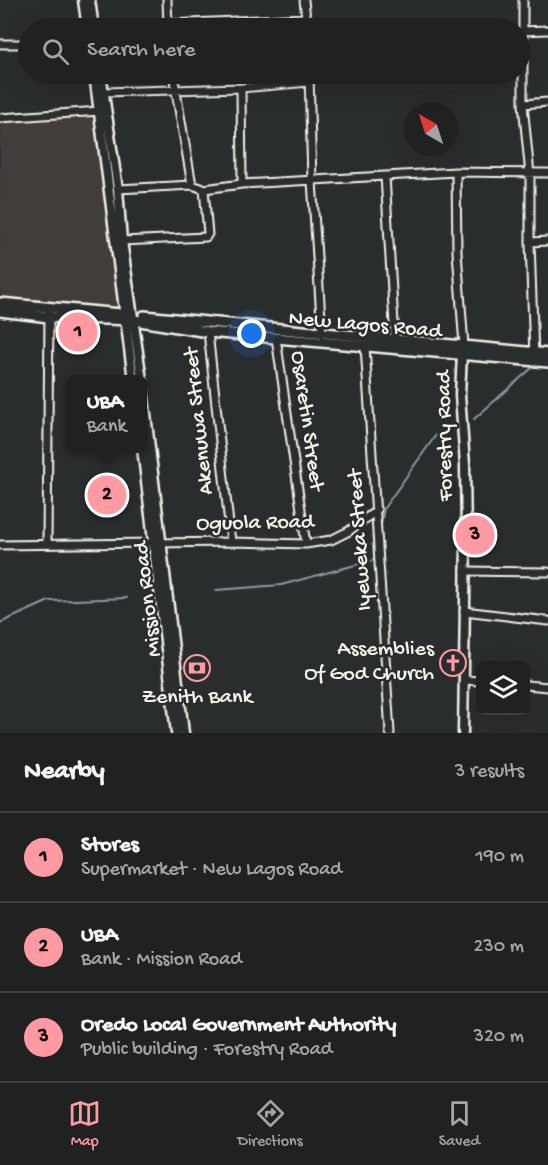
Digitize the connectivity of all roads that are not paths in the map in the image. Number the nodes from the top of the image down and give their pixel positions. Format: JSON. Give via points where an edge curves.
{"nodes":[{"id":1,"x":83,"y":0,"type":"edge"},
{"id":2,"x":90,"y":0,"type":"edge"},
{"id":3,"x":167,"y":0,"type":"edge"},
{"id":4,"x":304,"y":0,"type":"edge"},
{"id":5,"x":523,"y":0,"type":"edge"},
{"id":6,"x":86,"y":18,"type":"edge"},
{"id":7,"x":93,"y":18,"type":"edge"},
{"id":8,"x":168,"y":18,"type":"edge"},
{"id":9,"x":306,"y":18,"type":"edge"},
{"id":10,"x":522,"y":18,"type":"edge"},
{"id":11,"x":548,"y":30,"type":"edge"},
{"id":12,"x":530,"y":31,"type":"edge"},
{"id":13,"x":0,"y":44,"type":"edge"},
{"id":14,"x":18,"y":44,"type":"edge"},
{"id":15,"x":95,"y":84,"type":"edge"},
{"id":16,"x":102,"y":84,"type":"edge"},
{"id":17,"x":174,"y":84,"type":"edge"},
{"id":18,"x":286,"y":84,"type":"edge"},
{"id":19,"x":309,"y":84,"type":"edge"},
{"id":20,"x":523,"y":84,"type":"edge"},
{"id":21,"x":241,"y":88,"type":"junction"},
{"id":22,"x":175,"y":89,"type":"junction"},
{"id":23,"x":103,"y":92,"type":"junction"},
{"id":24,"x":548,"y":102,"type":"edge"},
{"id":25,"x":523,"y":104,"type":"junction"},
{"id":26,"x":99,"y":111,"type":"junction"},
{"id":27,"x":0,"y":118,"type":"edge"},
{"id":28,"x":456,"y":172,"type":"junction"},
{"id":29,"x":548,"y":173,"type":"edge"},
{"id":30,"x":530,"y":175,"type":"junction"},
{"id":31,"x":385,"y":176,"type":"junction"},
{"id":32,"x":312,"y":181,"type":"junction"},
{"id":33,"x":242,"y":184,"type":"junction"},
{"id":34,"x":192,"y":185,"type":"junction"},
{"id":35,"x":118,"y":189,"type":"junction"},
{"id":36,"x":204,"y":189,"type":"junction"},
{"id":37,"x":122,"y":241,"type":"junction"},
{"id":38,"x":548,"y":241,"type":"edge"},
{"id":39,"x":530,"y":242,"type":"junction"},
{"id":40,"x":0,"y":303,"type":"edge"},
{"id":41,"x":0,"y":311,"type":"edge"},
{"id":42,"x":49,"y":312,"type":"junction"},
{"id":43,"x":130,"y":317,"type":"junction"},
{"id":44,"x":208,"y":332,"type":"junction"},
{"id":45,"x":322,"y":333,"type":"junction"},
{"id":46,"x":276,"y":338,"type":"junction"},
{"id":47,"x":395,"y":340,"type":"junction"},
{"id":48,"x":365,"y":346,"type":"junction"},
{"id":49,"x":463,"y":350,"type":"junction"},
{"id":50,"x":548,"y":354,"type":"edge"},
{"id":51,"x":534,"y":357,"type":"junction"},
{"id":52,"x":548,"y":362,"type":"edge"},
{"id":53,"x":133,"y":375,"type":"edge"},
{"id":54,"x":141,"y":375,"type":"edge"},
{"id":55,"x":147,"y":433,"type":"edge"},
{"id":56,"x":143,"y":453,"type":"edge"},
{"id":57,"x":377,"y":510,"type":"junction"},
{"id":58,"x":231,"y":542,"type":"junction"},
{"id":59,"x":157,"y":543,"type":"junction"},
{"id":60,"x":47,"y":544,"type":"junction"},
{"id":61,"x":306,"y":544,"type":"junction"},
{"id":62,"x":0,"y":545,"type":"edge"},
{"id":63,"x":465,"y":571,"type":"junction"},
{"id":64,"x":548,"y":572,"type":"edge"},
{"id":65,"x":464,"y":611,"type":"junction"},
{"id":66,"x":548,"y":621,"type":"edge"},
{"id":67,"x":464,"y":680,"type":"junction"},
{"id":68,"x":476,"y":681,"type":"edge"},
{"id":69,"x":530,"y":685,"type":"edge"},
{"id":70,"x":548,"y":687,"type":"edge"},
{"id":71,"x":176,"y":733,"type":"edge"},
{"id":72,"x":184,"y":733,"type":"edge"},
{"id":73,"x":390,"y":733,"type":"edge"},
{"id":74,"x":463,"y":733,"type":"edge"}],
"edges":[{"from":1,"to":6,"type":"street"},
{"from":2,"to":7,"type":"street"},
{"from":3,"to":8,"type":"street"},
{"from":4,"to":9,"type":"street"},
{"from":5,"to":10,"type":"street"},
{"from":11,"to":12,"type":"street"},
{"from":13,"to":14,"type":"street"},
{"from":15,"to":26,"type":"street"},
{"from":16,"to":23,"type":"street"},
{"from":17,"to":22,"type":"street"},
{"from":18,"to":21,"type":"street"},
{"from":19,"to":32,"type":"street"},
{"from":20,"to":25,"type":"street"},
{"from":21,"to":22,"type":"street"},
{"from":21,"to":33,"type":"street"},
{"from":22,"to":23,"type":"street"},
{"from":22,"to":34,"type":"street"},
{"from":23,"to":35,"type":"street"},
{"from":24,"to":25,"type":"street"},
{"from":25,"to":30,"type":"street"},
{"from":26,"to":27,"type":"street"},
{"from":26,"to":43,"type":"street"},
{"from":28,"to":30,"type":"street"},
{"from":28,"to":31,"type":"street"},
{"from":28,"to":49,"type":"street"},
{"from":29,"to":30,"type":"street"},
{"from":30,"to":39,"type":"street"},
{"from":31,"to":32,"type":"street"},
{"from":31,"to":47,"type":"street"},
{"from":32,"to":33,"type":"street"},
{"from":32,"to":45,"type":"street"},
{"from":33,"to":36,"type":"street"},
{"from":34,"to":35,"type":"street"},
{"from":34,"to":36,"type":"street"},
{"from":35,"to":37,"type":"street"},
{"from":36,"to":37,"type":"street","via":[[206,237]]},
{"from":37,"to":43,"type":"street"},
{"from":38,"to":39,"type":"street"},
{"from":39,"to":51,"type":"street"},
{"from":40,"to":42,"type":"main road","name":"New Lagos Road"},
{"from":41,"to":42,"type":"main road","name":"New Lagos Road"},
{"from":42,"to":43,"type":"main road","name":"New Lagos Road"},
{"from":42,"to":60,"type":"street"},
{"from":43,"to":44,"type":"main road","name":"New Lagos Road"},
{"from":43,"to":45,"type":"main road","name":"New Lagos Road"},
{"from":43,"to":53,"type":"street"},
{"from":43,"to":54,"type":"street"},
{"from":44,"to":46,"type":"main road","name":"New Lagos Road"},
{"from":44,"to":58,"type":"street","name":"Akenuwa Street"},
{"from":45,"to":47,"type":"main road","name":"New Lagos Road"},
{"from":46,"to":48,"type":"main road","name":"New Lagos Road"},
{"from":46,"to":61,"type":"street","name":"Osaretin Street"},
{"from":47,"to":49,"type":"main road","name":"New Lagos Road"},
{"from":48,"to":49,"type":"main road","name":"New Lagos Road"},
{"from":48,"to":57,"type":"street","name":"Iyeweka Street"},
{"from":49,"to":51,"type":"main road","name":"New Lagos Road"},
{"from":49,"to":63,"type":"street","name":"Forestry Road","via":[[460,395],[465,465]]},
{"from":50,"to":51,"type":"main road","name":"New Lagos Road"},
{"from":51,"to":52,"type":"main road","name":"New Lagos Road"},
{"from":55,"to":59,"type":"street","name":"Mission Road"},
{"from":56,"to":59,"type":"street","name":"Mission Road"},
{"from":57,"to":61,"type":"street","name":"Oguola Road","via":[[331,540]]},
{"from":57,"to":73,"type":"street","name":"Iyeweka Street"},
{"from":58,"to":59,"type":"street","name":"Oguola Road"},
{"from":58,"to":61,"type":"street","name":"Oguola Road"},
{"from":59,"to":60,"type":"street","name":"Oguola Road"},
{"from":59,"to":71,"type":"street","name":"Mission Road"},
{"from":59,"to":72,"type":"street","name":"Mission Road"},
{"from":60,"to":62,"type":"street","name":"Oguola Road"},
{"from":63,"to":64,"type":"street"},
{"from":63,"to":65,"type":"street","name":"Forestry Road"},
{"from":65,"to":66,"type":"street"},
{"from":65,"to":67,"type":"street","name":"Forestry Road"},
{"from":67,"to":68,"type":"street"},
{"from":67,"to":74,"type":"street","name":"Forestry Road"},
{"from":69,"to":70,"type":"street"}]}
